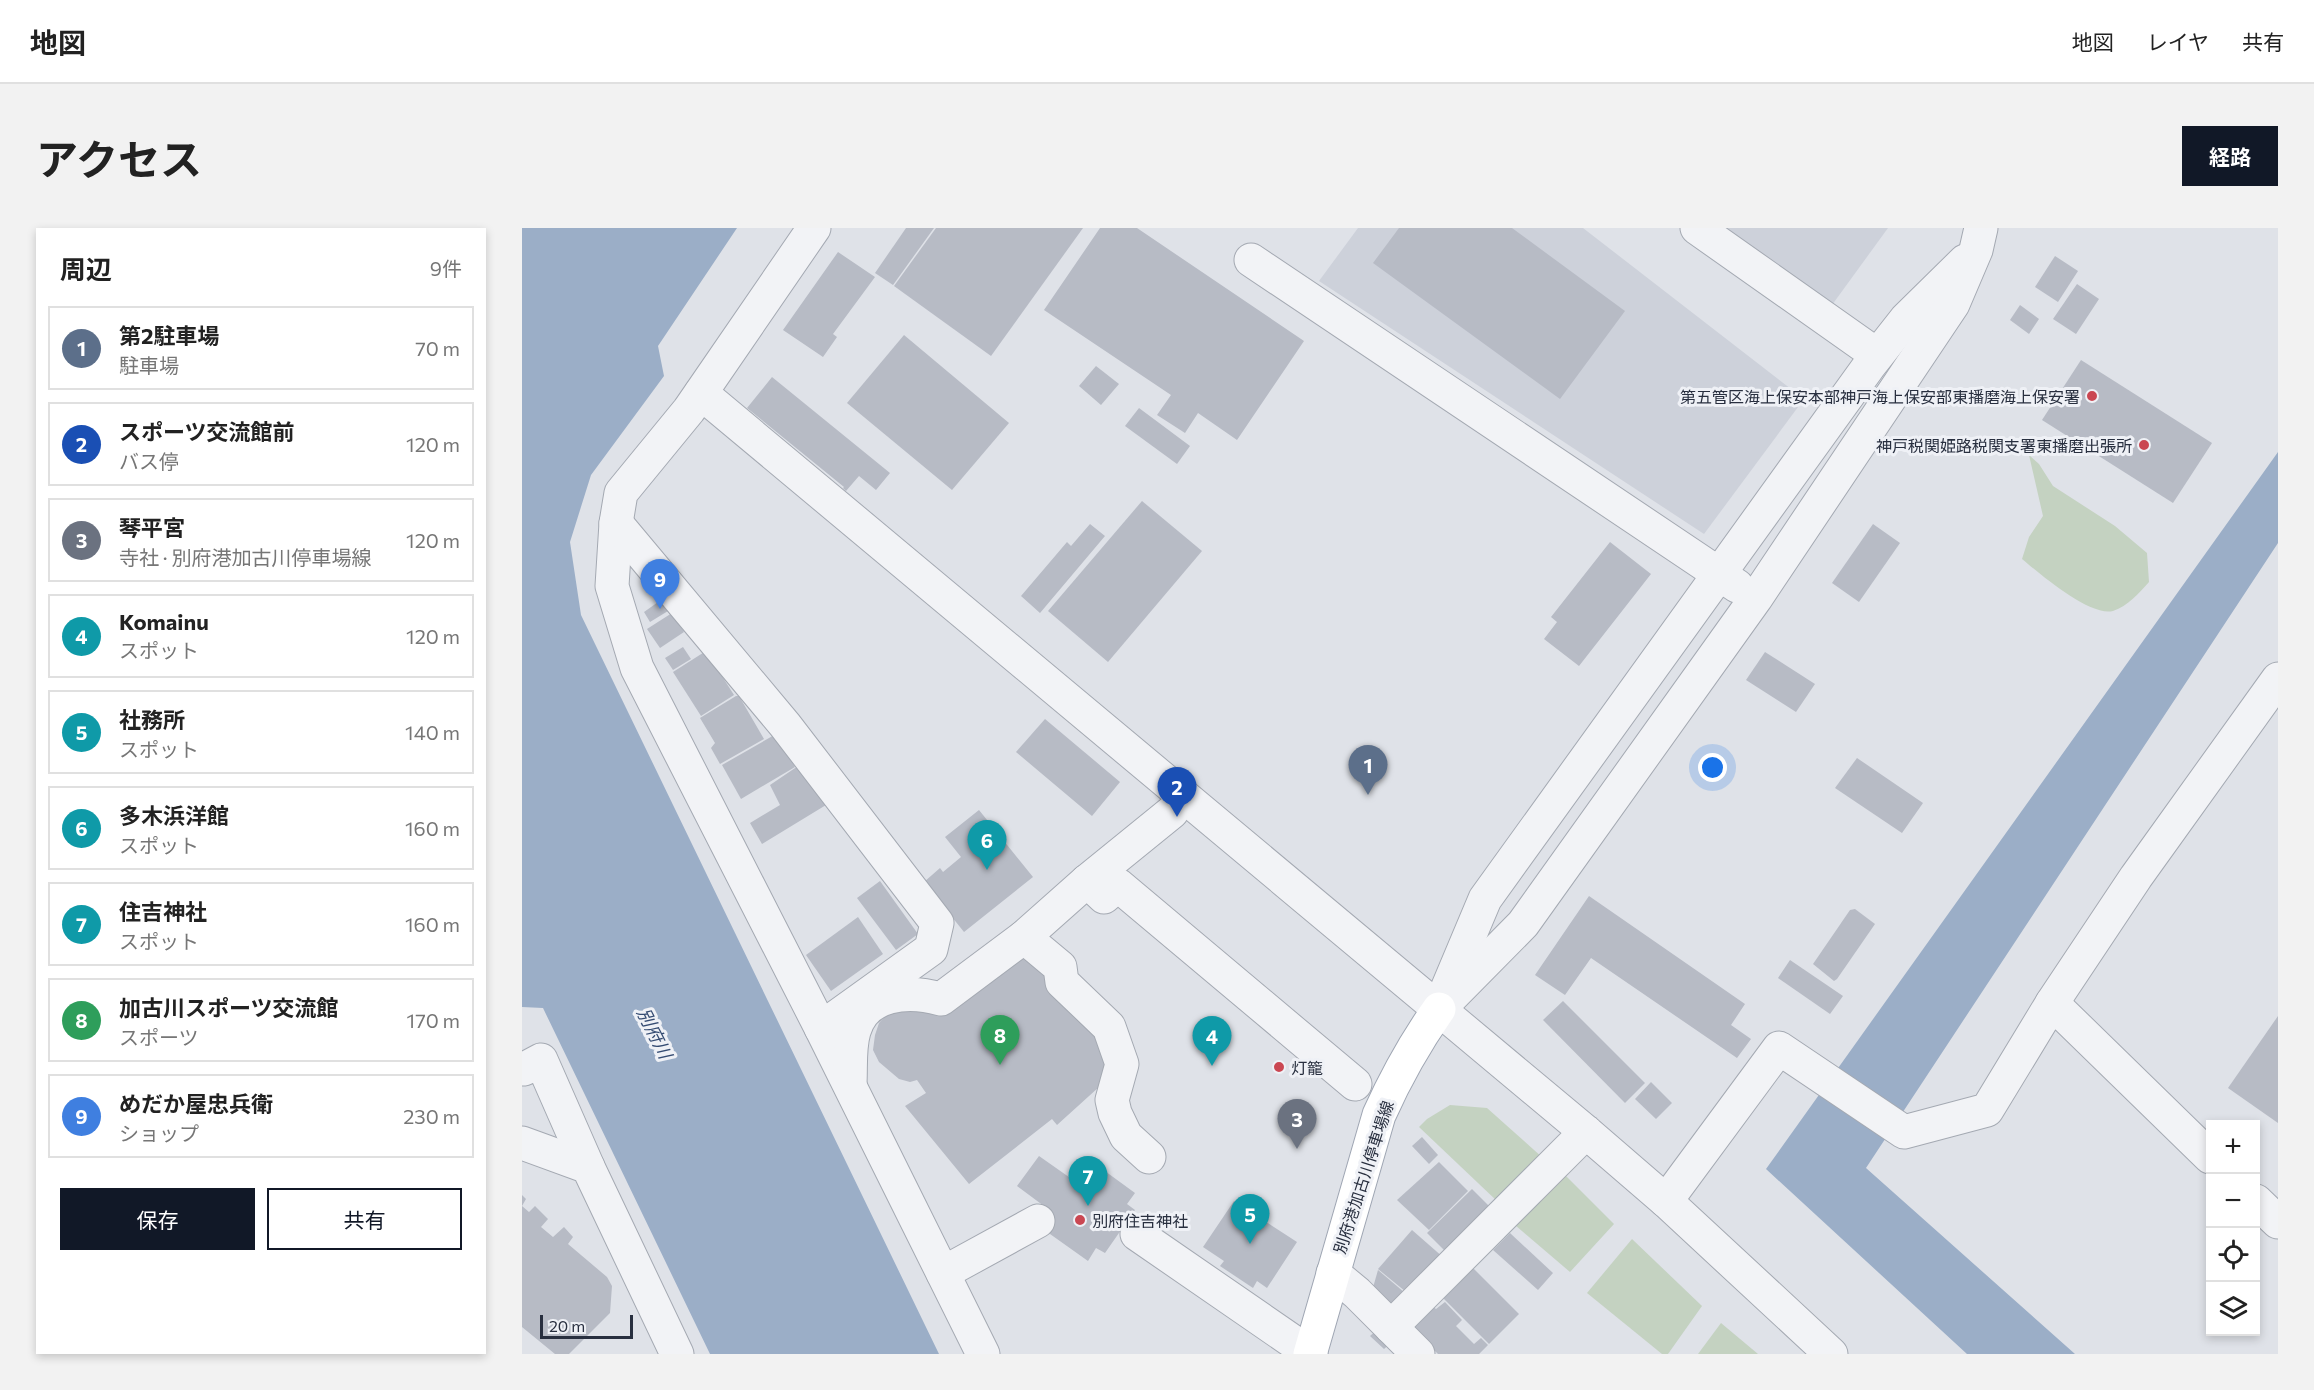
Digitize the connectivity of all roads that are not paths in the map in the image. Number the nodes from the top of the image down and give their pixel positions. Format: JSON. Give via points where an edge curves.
{"nodes":[{"id":1,"x":814,"y":228,"type":"edge"},
{"id":2,"x":1697,"y":228,"type":"edge"},
{"id":3,"x":1979,"y":239,"type":"edge"},
{"id":4,"x":1251,"y":260,"type":"dead end"},
{"id":5,"x":1877,"y":355,"type":"junction"},
{"id":6,"x":701,"y":393,"type":"junction"},
{"id":7,"x":616,"y":523,"type":"junction"},
{"id":8,"x":1719,"y":575,"type":"junction"},
{"id":9,"x":1756,"y":598,"type":"junction"},
{"id":10,"x":2278,"y":679,"type":"edge"},
{"id":11,"x":1172,"y":812,"type":"dead end"},
{"id":12,"x":1088,"y":881,"type":"junction"},
{"id":13,"x":1118,"y":904,"type":"dead end"},
{"id":14,"x":1024,"y":937,"type":"junction"},
{"id":15,"x":2052,"y":1003,"type":"junction"},
{"id":16,"x":1439,"y":1009,"type":"junction"},
{"id":17,"x":821,"y":1028,"type":"junction"},
{"id":18,"x":524,"y":1070,"type":"dead end"},
{"id":19,"x":1355,"y":1083,"type":"dead end"},
{"id":20,"x":850,"y":1086,"type":"junction"},
{"id":21,"x":1384,"y":1104,"type":"junction"},
{"id":22,"x":1586,"y":1132,"type":"junction"},
{"id":23,"x":522,"y":1143,"type":"edge"},
{"id":24,"x":2206,"y":1152,"type":"edge"},
{"id":25,"x":1149,"y":1156,"type":"dead end"},
{"id":26,"x":588,"y":1167,"type":"junction"},
{"id":27,"x":1666,"y":1201,"type":"junction"},
{"id":28,"x":2260,"y":1205,"type":"edge"},
{"id":29,"x":1038,"y":1221,"type":"dead end"},
{"id":30,"x":2278,"y":1222,"type":"edge"},
{"id":31,"x":1137,"y":1234,"type":"dead end"},
{"id":32,"x":943,"y":1272,"type":"junction"},
{"id":33,"x":1333,"y":1273,"type":"junction"},
{"id":34,"x":1391,"y":1328,"type":"junction"},
{"id":35,"x":1810,"y":1347,"type":"edge"},
{"id":36,"x":677,"y":1354,"type":"edge"},
{"id":37,"x":983,"y":1354,"type":"edge"},
{"id":38,"x":1310,"y":1354,"type":"edge"},
{"id":39,"x":1418,"y":1354,"type":"edge"}],
"edges":[{"from":1,"to":6,"type":"street"},
{"from":2,"to":5,"type":"street"},
{"from":3,"to":5,"type":"street"},
{"from":3,"to":9,"type":"street","via":[[1953,304]]},
{"from":4,"to":8,"type":"street"},
{"from":5,"to":8,"type":"street"},
{"from":6,"to":7,"type":"street","via":[[621,493]]},
{"from":6,"to":16,"type":"street"},
{"from":7,"to":17,"type":"street","via":[[612,586],[637,668]]},
{"from":7,"to":17,"type":"street","via":[[785,725],[937,923],[931,949]]},
{"from":8,"to":9,"type":"street"},
{"from":8,"to":16,"type":"street","via":[[1485,899]]},
{"from":9,"to":16,"type":"street","via":[[1523,924]]},
{"from":10,"to":15,"type":"street","via":[[2136,877]]},
{"from":11,"to":12,"type":"street"},
{"from":12,"to":14,"type":"street"},
{"from":12,"to":19,"type":"street","via":[[1104,897],[1118,885]]},
{"from":13,"to":21,"type":"street","via":[[1352,1095]]},
{"from":14,"to":20,"type":"street","via":[[941,999],[903,993],[876,1002],[854,1030]]},
{"from":14,"to":25,"type":"street","via":[[1060,967],[1062,982],[1109,1027],[1122,1064],[1112,1100],[1115,1113],[1126,1136]]},
{"from":15,"to":24,"type":"street"},
{"from":15,"to":27,"type":"street","via":[[1987,1110],[1904,1132],[1779,1048]]},
{"from":16,"to":21,"type":"main road","name":"別府港加古川停車場線","via":[[1395,1078]]},
{"from":16,"to":22,"type":"street"},
{"from":17,"to":20,"type":"street"},
{"from":18,"to":26,"type":"street","via":[[541,1060]]},
{"from":20,"to":32,"type":"street"},
{"from":21,"to":33,"type":"main road","name":"別府港加古川停車場線"},
{"from":22,"to":27,"type":"street"},
{"from":22,"to":34,"type":"street"},
{"from":23,"to":26,"type":"street"},
{"from":26,"to":36,"type":"street"},
{"from":27,"to":35,"type":"street"},
{"from":28,"to":30,"type":"street"},
{"from":29,"to":32,"type":"street"},
{"from":31,"to":38,"type":"street"},
{"from":32,"to":37,"type":"street"},
{"from":33,"to":34,"type":"street"},
{"from":33,"to":38,"type":"main road","name":"別府港加古川停車場線"},
{"from":34,"to":39,"type":"street"}]}
